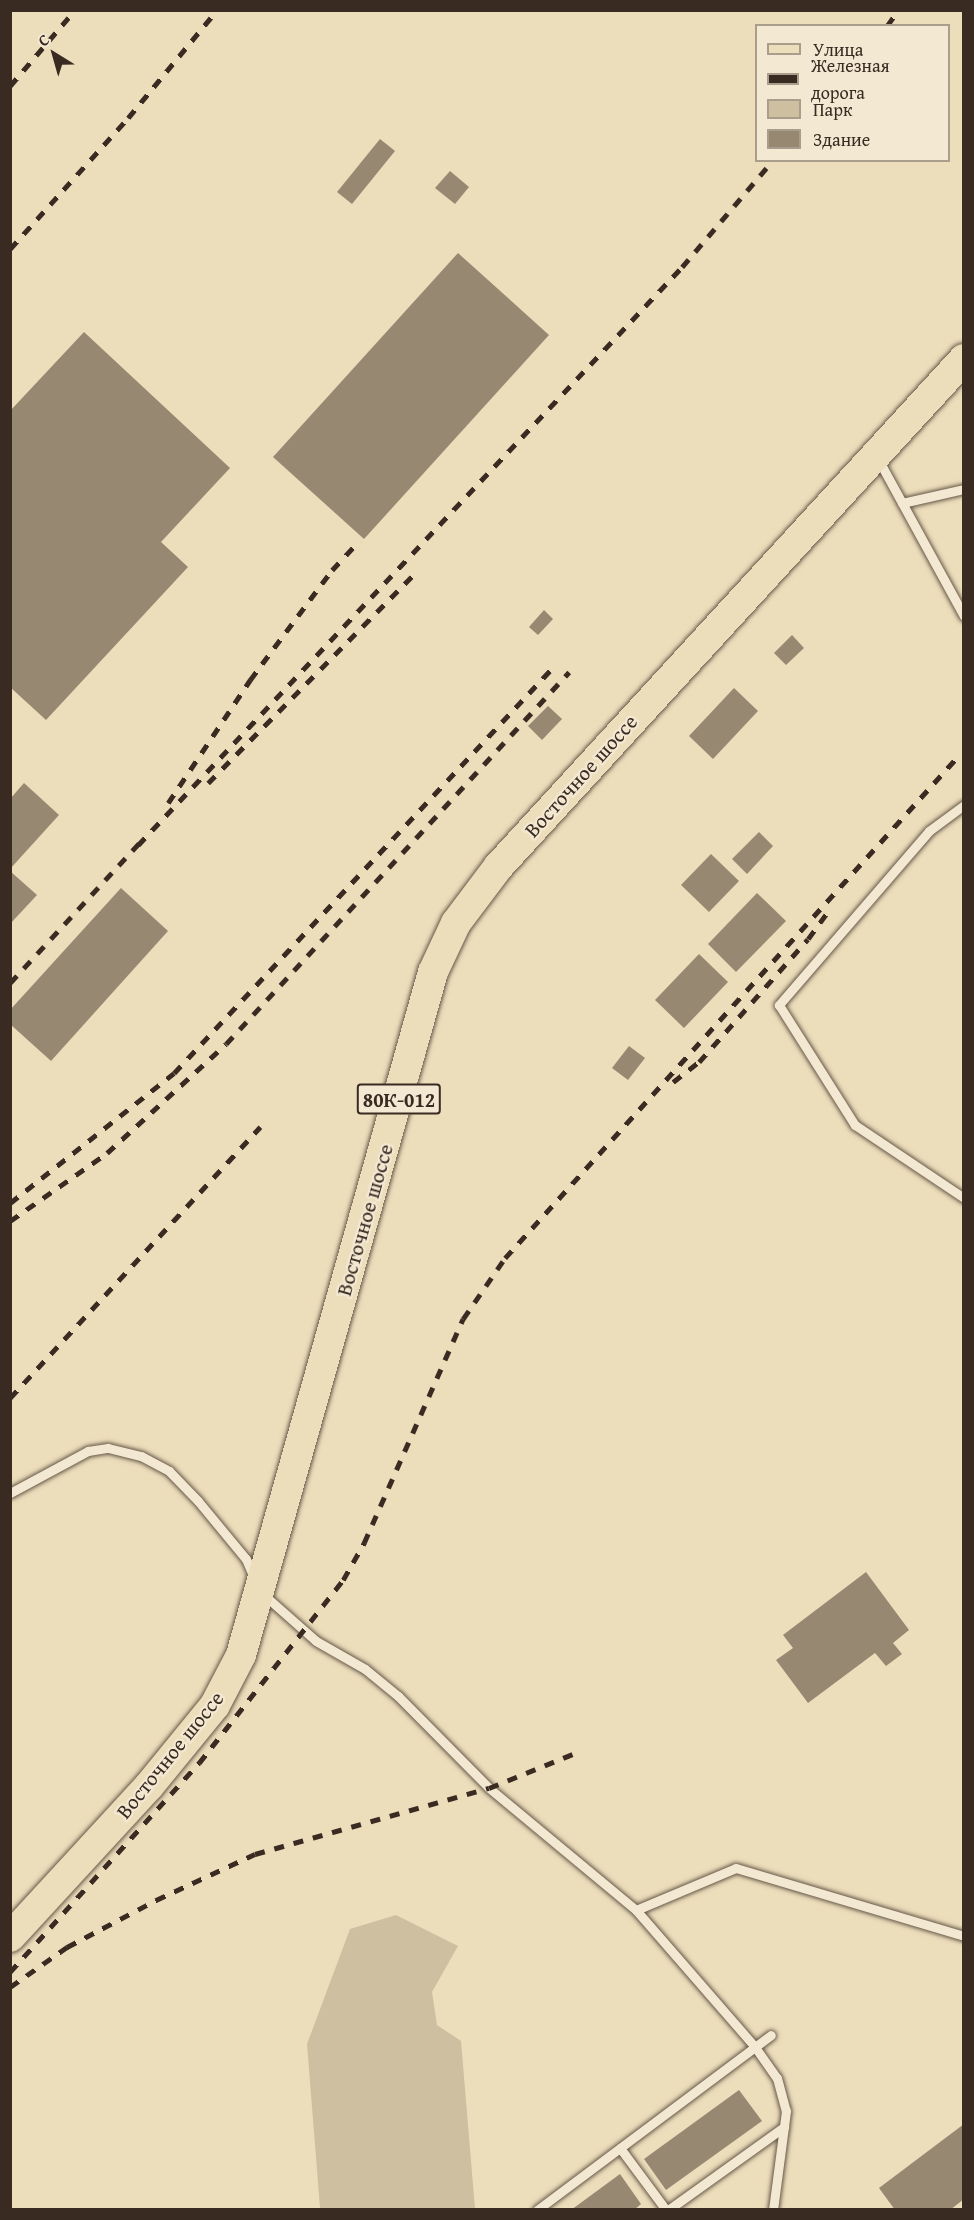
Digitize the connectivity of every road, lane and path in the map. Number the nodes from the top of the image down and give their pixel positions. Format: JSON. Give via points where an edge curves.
{"nodes":[{"id":1,"x":963,"y":359,"type":"edge"},
{"id":2,"x":875,"y":454,"type":"junction"},
{"id":3,"x":963,"y":489,"type":"edge"},
{"id":4,"x":902,"y":503,"type":"junction"},
{"id":5,"x":963,"y":616,"type":"edge"},
{"id":6,"x":963,"y":805,"type":"edge"},
{"id":7,"x":963,"y":1198,"type":"edge"},
{"id":8,"x":10,"y":1493,"type":"edge"},
{"id":9,"x":258,"y":1590,"type":"junction"},
{"id":10,"x":636,"y":1910,"type":"junction"},
{"id":11,"x":963,"y":1936,"type":"edge"},
{"id":12,"x":10,"y":1937,"type":"edge"},
{"id":13,"x":771,"y":2034,"type":"dead end"},
{"id":14,"x":754,"y":2047,"type":"junction"},
{"id":15,"x":784,"y":2127,"type":"junction"},
{"id":16,"x":621,"y":2148,"type":"junction"},
{"id":17,"x":537,"y":2210,"type":"edge"},
{"id":18,"x":667,"y":2210,"type":"edge"},
{"id":19,"x":773,"y":2210,"type":"edge"}],
"edges":[{"from":1,"to":2,"type":"main road","name":"Восточное шоссе","number":"80К-012"},
{"from":2,"to":4,"type":"lane"},
{"from":2,"to":9,"type":"main road","name":"Восточное шоссе","number":"80К-012","via":[[499,866],[456,923],[434,972]]},
{"from":3,"to":4,"type":"lane"},
{"from":4,"to":5,"type":"lane"},
{"from":6,"to":7,"type":"lane","via":[[929,831],[778,1005],[855,1125]]},
{"from":8,"to":9,"type":"lane","via":[[88,1451],[108,1448],[141,1456],[169,1471],[222,1528],[246,1559]]},
{"from":9,"to":10,"type":"lane","via":[[316,1641],[364,1669],[398,1696],[489,1788]]},
{"from":9,"to":12,"type":"main road","name":"Восточное шоссе","number":"80К-012","via":[[241,1655],[214,1705],[149,1786]]},
{"from":10,"to":11,"type":"lane","via":[[736,1868]]},
{"from":10,"to":14,"type":"lane"},
{"from":13,"to":14,"type":"lane"},
{"from":14,"to":15,"type":"lane","via":[[777,2078],[786,2111]]},
{"from":14,"to":16,"type":"lane"},
{"from":15,"to":18,"type":"lane"},
{"from":15,"to":19,"type":"lane"},
{"from":16,"to":17,"type":"lane"},
{"from":16,"to":18,"type":"lane"}]}
